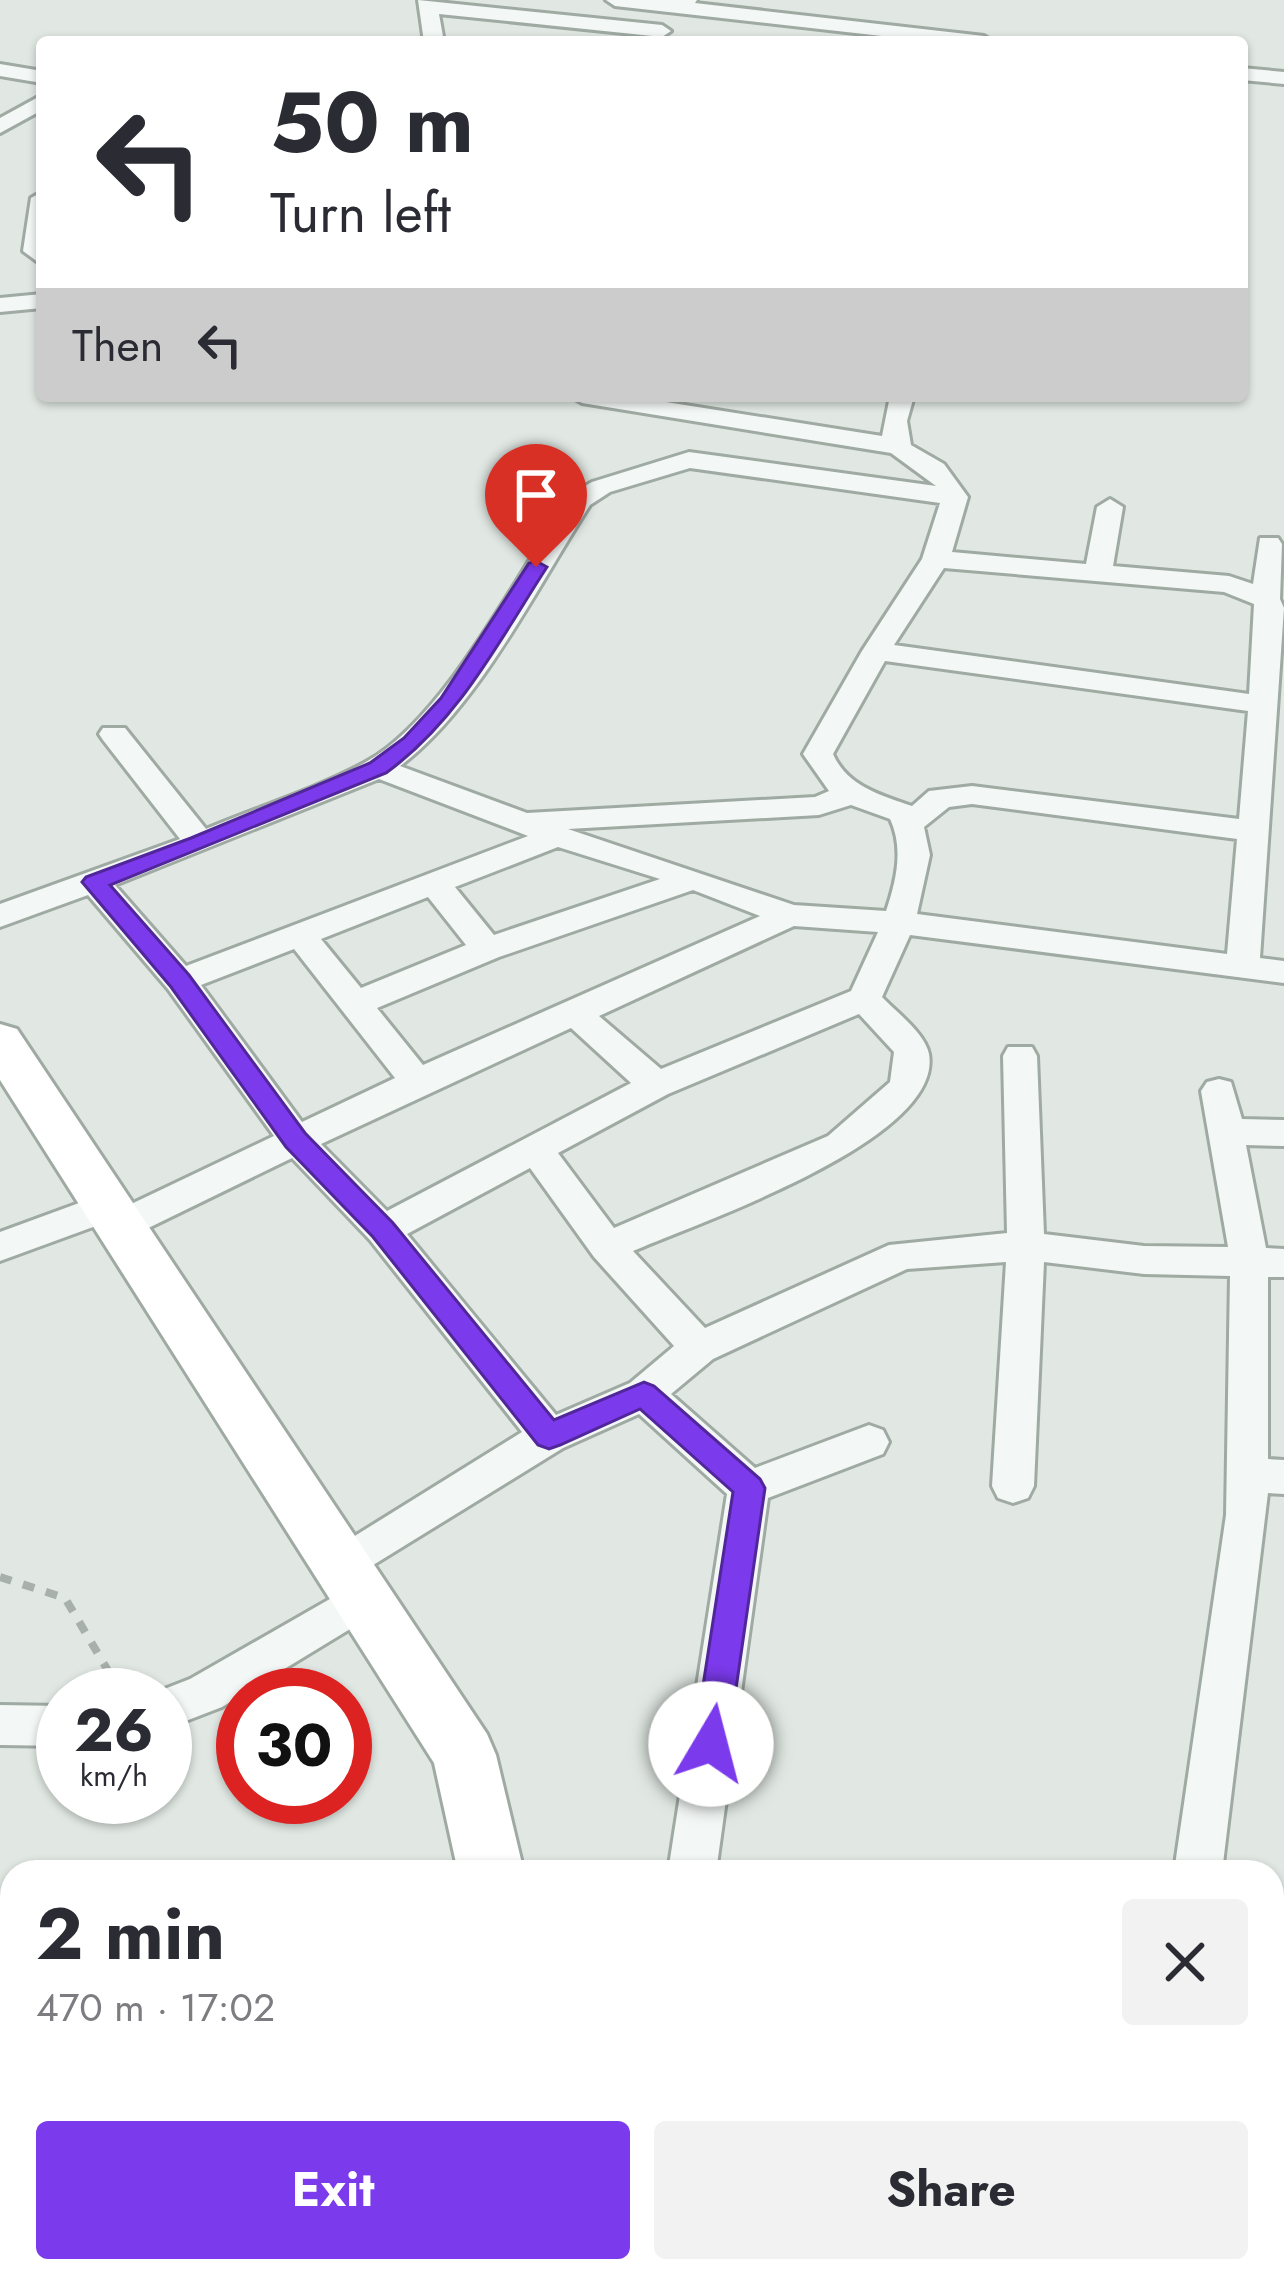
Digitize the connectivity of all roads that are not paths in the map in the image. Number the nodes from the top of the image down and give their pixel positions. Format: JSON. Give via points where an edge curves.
{"nodes":[{"id":1,"x":615,"y":0,"type":"edge"},
{"id":2,"x":428,"y":4,"type":"edge"},
{"id":3,"x":661,"y":4,"type":"junction"},
{"id":4,"x":685,"y":4,"type":"edge"},
{"id":5,"x":546,"y":18,"type":"junction"},
{"id":6,"x":662,"y":31,"type":"dead end"},
{"id":7,"x":433,"y":36,"type":"edge"},
{"id":8,"x":549,"y":36,"type":"edge"},
{"id":9,"x":937,"y":36,"type":"edge"},
{"id":10,"x":0,"y":70,"type":"edge"},
{"id":11,"x":1248,"y":75,"type":"edge"},
{"id":12,"x":36,"y":76,"type":"edge"},
{"id":13,"x":1284,"y":78,"type":"edge"},
{"id":14,"x":36,"y":102,"type":"edge"},
{"id":15,"x":0,"y":128,"type":"edge"},
{"id":16,"x":36,"y":302,"type":"edge"},
{"id":17,"x":0,"y":305,"type":"edge"},
{"id":18,"x":641,"y":402,"type":"edge"},
{"id":19,"x":900,"y":402,"type":"edge"},
{"id":20,"x":896,"y":446,"type":"junction"},
{"id":21,"x":955,"y":497,"type":"junction"},
{"id":22,"x":1110,"y":507,"type":"dead end"},
{"id":23,"x":1269,"y":544,"type":"dead end"},
{"id":24,"x":936,"y":559,"type":"junction"},
{"id":25,"x":1098,"y":573,"type":"junction"},
{"id":26,"x":1266,"y":599,"type":"junction"},
{"id":27,"x":876,"y":651,"type":"junction"},
{"id":28,"x":1262,"y":704,"type":"junction"},
{"id":29,"x":114,"y":734,"type":"dead end"},
{"id":30,"x":378,"y":768,"type":"junction"},
{"id":31,"x":850,"y":794,"type":"junction"},
{"id":32,"x":519,"y":821,"type":"junction"},
{"id":33,"x":910,"y":823,"type":"junction"},
{"id":34,"x":1254,"y":831,"type":"junction"},
{"id":35,"x":557,"y":836,"type":"junction"},
{"id":36,"x":200,"y":844,"type":"junction"},
{"id":37,"x":693,"y":879,"type":"junction"},
{"id":38,"x":94,"y":882,"type":"junction"},
{"id":39,"x":435,"y":884,"type":"junction"},
{"id":40,"x":790,"y":915,"type":"junction"},
{"id":41,"x":0,"y":916,"type":"edge"},
{"id":42,"x":901,"y":923,"type":"junction"},
{"id":43,"x":302,"y":937,"type":"junction"},
{"id":44,"x":487,"y":949,"type":"junction"},
{"id":45,"x":1243,"y":967,"type":"junction"},
{"id":46,"x":1284,"y":972,"type":"edge"},
{"id":47,"x":180,"y":981,"type":"junction"},
{"id":48,"x":864,"y":999,"type":"junction"},
{"id":49,"x":355,"y":1004,"type":"junction"},
{"id":50,"x":575,"y":1013,"type":"junction"},
{"id":51,"x":0,"y":1041,"type":"edge"},
{"id":52,"x":1020,"y":1056,"type":"dead end"},
{"id":53,"x":417,"y":1082,"type":"junction"},
{"id":54,"x":656,"y":1085,"type":"junction"},
{"id":55,"x":1284,"y":1133,"type":"edge"},
{"id":56,"x":296,"y":1140,"type":"junction"},
{"id":57,"x":535,"y":1148,"type":"junction"},
{"id":58,"x":115,"y":1215,"type":"junction"},
{"id":59,"x":383,"y":1230,"type":"junction"},
{"id":60,"x":607,"y":1246,"type":"junction"},
{"id":61,"x":1026,"y":1246,"type":"junction"},
{"id":62,"x":0,"y":1247,"type":"edge"},
{"id":63,"x":1266,"y":1262,"type":"edge"},
{"id":64,"x":699,"y":1348,"type":"junction"},
{"id":65,"x":644,"y":1394,"type":"junction"},
{"id":66,"x":549,"y":1436,"type":"junction"},
{"id":67,"x":869,"y":1442,"type":"dead end"},
{"id":68,"x":1266,"y":1476,"type":"edge"},
{"id":69,"x":1013,"y":1486,"type":"dead end"},
{"id":70,"x":749,"y":1488,"type":"junction"},
{"id":71,"x":354,"y":1582,"type":"junction"},
{"id":72,"x":192,"y":1698,"type":"edge"},
{"id":73,"x":0,"y":1725,"type":"edge"},
{"id":74,"x":36,"y":1726,"type":"edge"},
{"id":75,"x":488,"y":1860,"type":"edge"},
{"id":76,"x":694,"y":1860,"type":"edge"},
{"id":77,"x":1200,"y":1860,"type":"edge"}],
"edges":[{"from":1,"to":3,"type":"street"},
{"from":2,"to":5,"type":"street"},
{"from":2,"to":7,"type":"street"},
{"from":3,"to":4,"type":"street"},
{"from":3,"to":5,"type":"street"},
{"from":4,"to":9,"type":"street"},
{"from":5,"to":6,"type":"street"},
{"from":5,"to":8,"type":"street"},
{"from":10,"to":12,"type":"street"},
{"from":11,"to":13,"type":"street"},
{"from":14,"to":15,"type":"street"},
{"from":16,"to":17,"type":"street"},
{"from":18,"to":20,"type":"street"},
{"from":19,"to":20,"type":"street","via":[[890,428]]},
{"from":20,"to":21,"type":"street","via":[[950,481]]},
{"from":21,"to":24,"type":"street"},
{"from":21,"to":30,"type":"street","via":[[689,460],[601,488],[580,500],[449,702]]},
{"from":22,"to":25,"type":"street"},
{"from":23,"to":26,"type":"street"},
{"from":24,"to":25,"type":"street"},
{"from":24,"to":27,"type":"street"},
{"from":25,"to":26,"type":"street","via":[[1229,584]]},
{"from":26,"to":28,"type":"street"},
{"from":27,"to":28,"type":"street"},
{"from":27,"to":31,"type":"street","via":[[818,754],[823,771]]},
{"from":28,"to":34,"type":"street"},
{"from":29,"to":36,"type":"street"},
{"from":30,"to":32,"type":"street"},
{"from":30,"to":36,"type":"street"},
{"from":31,"to":32,"type":"street","via":[[819,806]]},
{"from":31,"to":33,"type":"street"},
{"from":32,"to":35,"type":"street"},
{"from":33,"to":34,"type":"street","via":[[940,798],[972,795]]},
{"from":33,"to":42,"type":"street","via":[[915,840]]},
{"from":34,"to":45,"type":"street"},
{"from":35,"to":37,"type":"street"},
{"from":35,"to":39,"type":"street"},
{"from":36,"to":38,"type":"street"},
{"from":37,"to":40,"type":"street"},
{"from":37,"to":44,"type":"street"},
{"from":38,"to":41,"type":"street"},
{"from":38,"to":47,"type":"street"},
{"from":39,"to":43,"type":"street"},
{"from":39,"to":44,"type":"street"},
{"from":40,"to":42,"type":"street"},
{"from":40,"to":50,"type":"street"},
{"from":42,"to":45,"type":"street"},
{"from":42,"to":48,"type":"street"},
{"from":43,"to":47,"type":"street"},
{"from":43,"to":49,"type":"street"},
{"from":44,"to":49,"type":"street"},
{"from":45,"to":46,"type":"street"},
{"from":47,"to":56,"type":"street"},
{"from":48,"to":54,"type":"street"},
{"from":48,"to":60,"type":"street","via":[[910,1048],[904,1089],[841,1145]]},
{"from":49,"to":53,"type":"street"},
{"from":50,"to":53,"type":"street"},
{"from":50,"to":54,"type":"street"},
{"from":51,"to":58,"type":"street"},
{"from":52,"to":61,"type":"street"},
{"from":53,"to":56,"type":"street"},
{"from":54,"to":57,"type":"street"},
{"from":55,"to":63,"type":"street","via":[[1223,1111]]},
{"from":56,"to":58,"type":"street"},
{"from":56,"to":59,"type":"street"},
{"from":57,"to":59,"type":"street"},
{"from":57,"to":60,"type":"street"},
{"from":58,"to":62,"type":"street"},
{"from":58,"to":71,"type":"street"},
{"from":59,"to":66,"type":"street"},
{"from":60,"to":64,"type":"street"},
{"from":61,"to":63,"type":"street","via":[[1144,1260]]},
{"from":61,"to":64,"type":"street","via":[[902,1255]]},
{"from":61,"to":69,"type":"street"},
{"from":63,"to":68,"type":"street"},
{"from":64,"to":65,"type":"street"},
{"from":65,"to":66,"type":"street"},
{"from":65,"to":70,"type":"street"},
{"from":66,"to":71,"type":"street"},
{"from":67,"to":70,"type":"street"},
{"from":68,"to":77,"type":"street","via":[[1247,1515]]},
{"from":70,"to":76,"type":"street"},
{"from":71,"to":72,"type":"street"},
{"from":71,"to":75,"type":"street","via":[[464,1755]]},
{"from":73,"to":74,"type":"street"}]}
